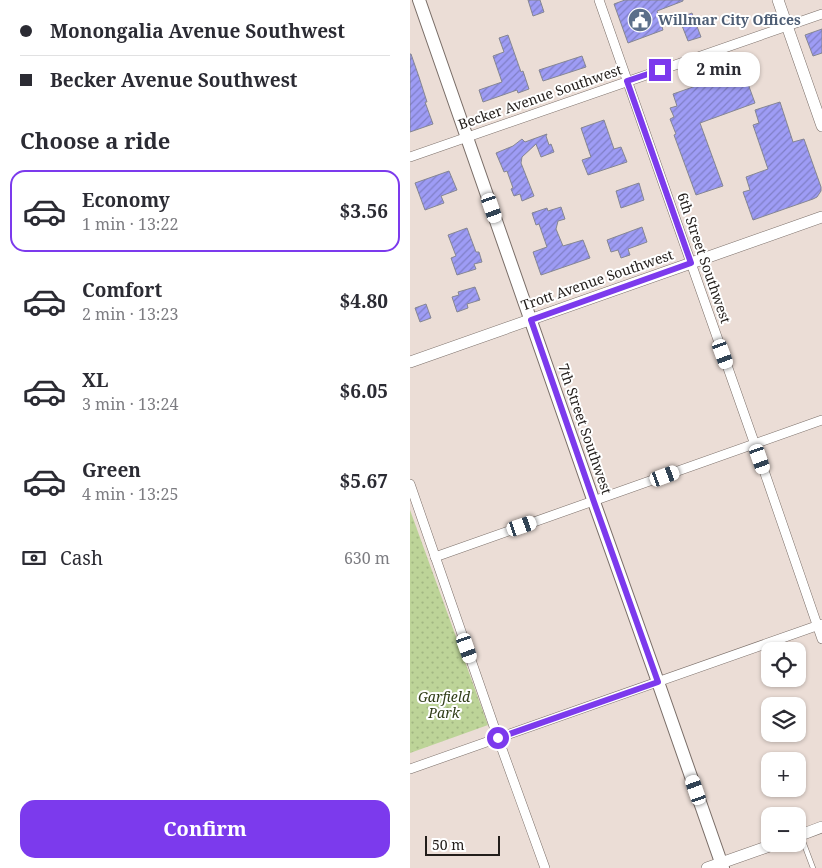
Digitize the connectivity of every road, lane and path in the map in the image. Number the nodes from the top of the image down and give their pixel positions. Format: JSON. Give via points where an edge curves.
{"nodes":[{"id":1,"x":419,"y":0,"type":"edge"},
{"id":2,"x":599,"y":0,"type":"edge"},
{"id":3,"x":778,"y":0,"type":"edge"},
{"id":4,"x":822,"y":14,"type":"edge"},
{"id":5,"x":787,"y":26,"type":"junction"},
{"id":6,"x":627,"y":81,"type":"junction"},
{"id":7,"x":822,"y":126,"type":"edge"},
{"id":8,"x":466,"y":137,"type":"junction"},
{"id":9,"x":410,"y":157,"type":"edge"},
{"id":10,"x":822,"y":217,"type":"edge"},
{"id":11,"x":691,"y":263,"type":"junction"},
{"id":12,"x":531,"y":320,"type":"junction"},
{"id":13,"x":410,"y":362,"type":"edge"},
{"id":14,"x":822,"y":420,"type":"edge"},
{"id":15,"x":755,"y":444,"type":"junction"},
{"id":16,"x":410,"y":484,"type":"edge"},
{"id":17,"x":594,"y":502,"type":"junction"},
{"id":18,"x":435,"y":557,"type":"junction"},
{"id":19,"x":820,"y":625,"type":"edge"},
{"id":20,"x":822,"y":639,"type":"edge"},
{"id":21,"x":658,"y":682,"type":"junction"},
{"id":22,"x":498,"y":738,"type":"junction"},
{"id":23,"x":410,"y":769,"type":"edge"},
{"id":24,"x":822,"y":827,"type":"edge"},
{"id":25,"x":806,"y":833,"type":"edge"},
{"id":26,"x":761,"y":850,"type":"edge"},
{"id":27,"x":806,"y":852,"type":"edge"},
{"id":28,"x":722,"y":865,"type":"edge"},
{"id":29,"x":545,"y":868,"type":"edge"},
{"id":30,"x":707,"y":868,"type":"edge"},
{"id":31,"x":812,"y":868,"type":"edge"}],
"edges":[{"from":1,"to":8,"type":"main road","name":"7th Street Southwest"},
{"from":2,"to":6,"type":"street","name":"6th Street Southwest"},
{"from":3,"to":5,"type":"street"},
{"from":4,"to":5,"type":"street","name":"Becker Avenue Southwest"},
{"from":5,"to":6,"type":"street","name":"Becker Avenue Southwest"},
{"from":5,"to":7,"type":"street"},
{"from":6,"to":8,"type":"street","name":"Becker Avenue Southwest"},
{"from":6,"to":11,"type":"street","name":"6th Street Southwest"},
{"from":8,"to":9,"type":"street","name":"Becker Avenue Southwest"},
{"from":8,"to":12,"type":"main road","name":"7th Street Southwest"},
{"from":10,"to":11,"type":"street","name":"Trott Avenue Southwest"},
{"from":11,"to":12,"type":"street","name":"Trott Avenue Southwest"},
{"from":11,"to":15,"type":"street","name":"6th Street Southwest"},
{"from":12,"to":13,"type":"street","name":"Trott Avenue Southwest"},
{"from":12,"to":17,"type":"main road","name":"7th Street Southwest"},
{"from":14,"to":15,"type":"street"},
{"from":15,"to":17,"type":"street"},
{"from":15,"to":19,"type":"street","name":"6th Street Southwest"},
{"from":16,"to":18,"type":"street"},
{"from":17,"to":18,"type":"street"},
{"from":17,"to":21,"type":"main road","name":"7th Street Southwest"},
{"from":18,"to":22,"type":"street"},
{"from":19,"to":20,"type":"street","name":"6th Street Southwest"},
{"from":19,"to":21,"type":"street"},
{"from":21,"to":22,"type":"street"},
{"from":21,"to":28,"type":"main road","name":"7th Street Southwest"},
{"from":22,"to":23,"type":"street"},
{"from":22,"to":29,"type":"street"},
{"from":24,"to":25,"type":"street"},
{"from":26,"to":28,"type":"street"},
{"from":27,"to":31,"type":"lane"},
{"from":28,"to":30,"type":"street"}]}
